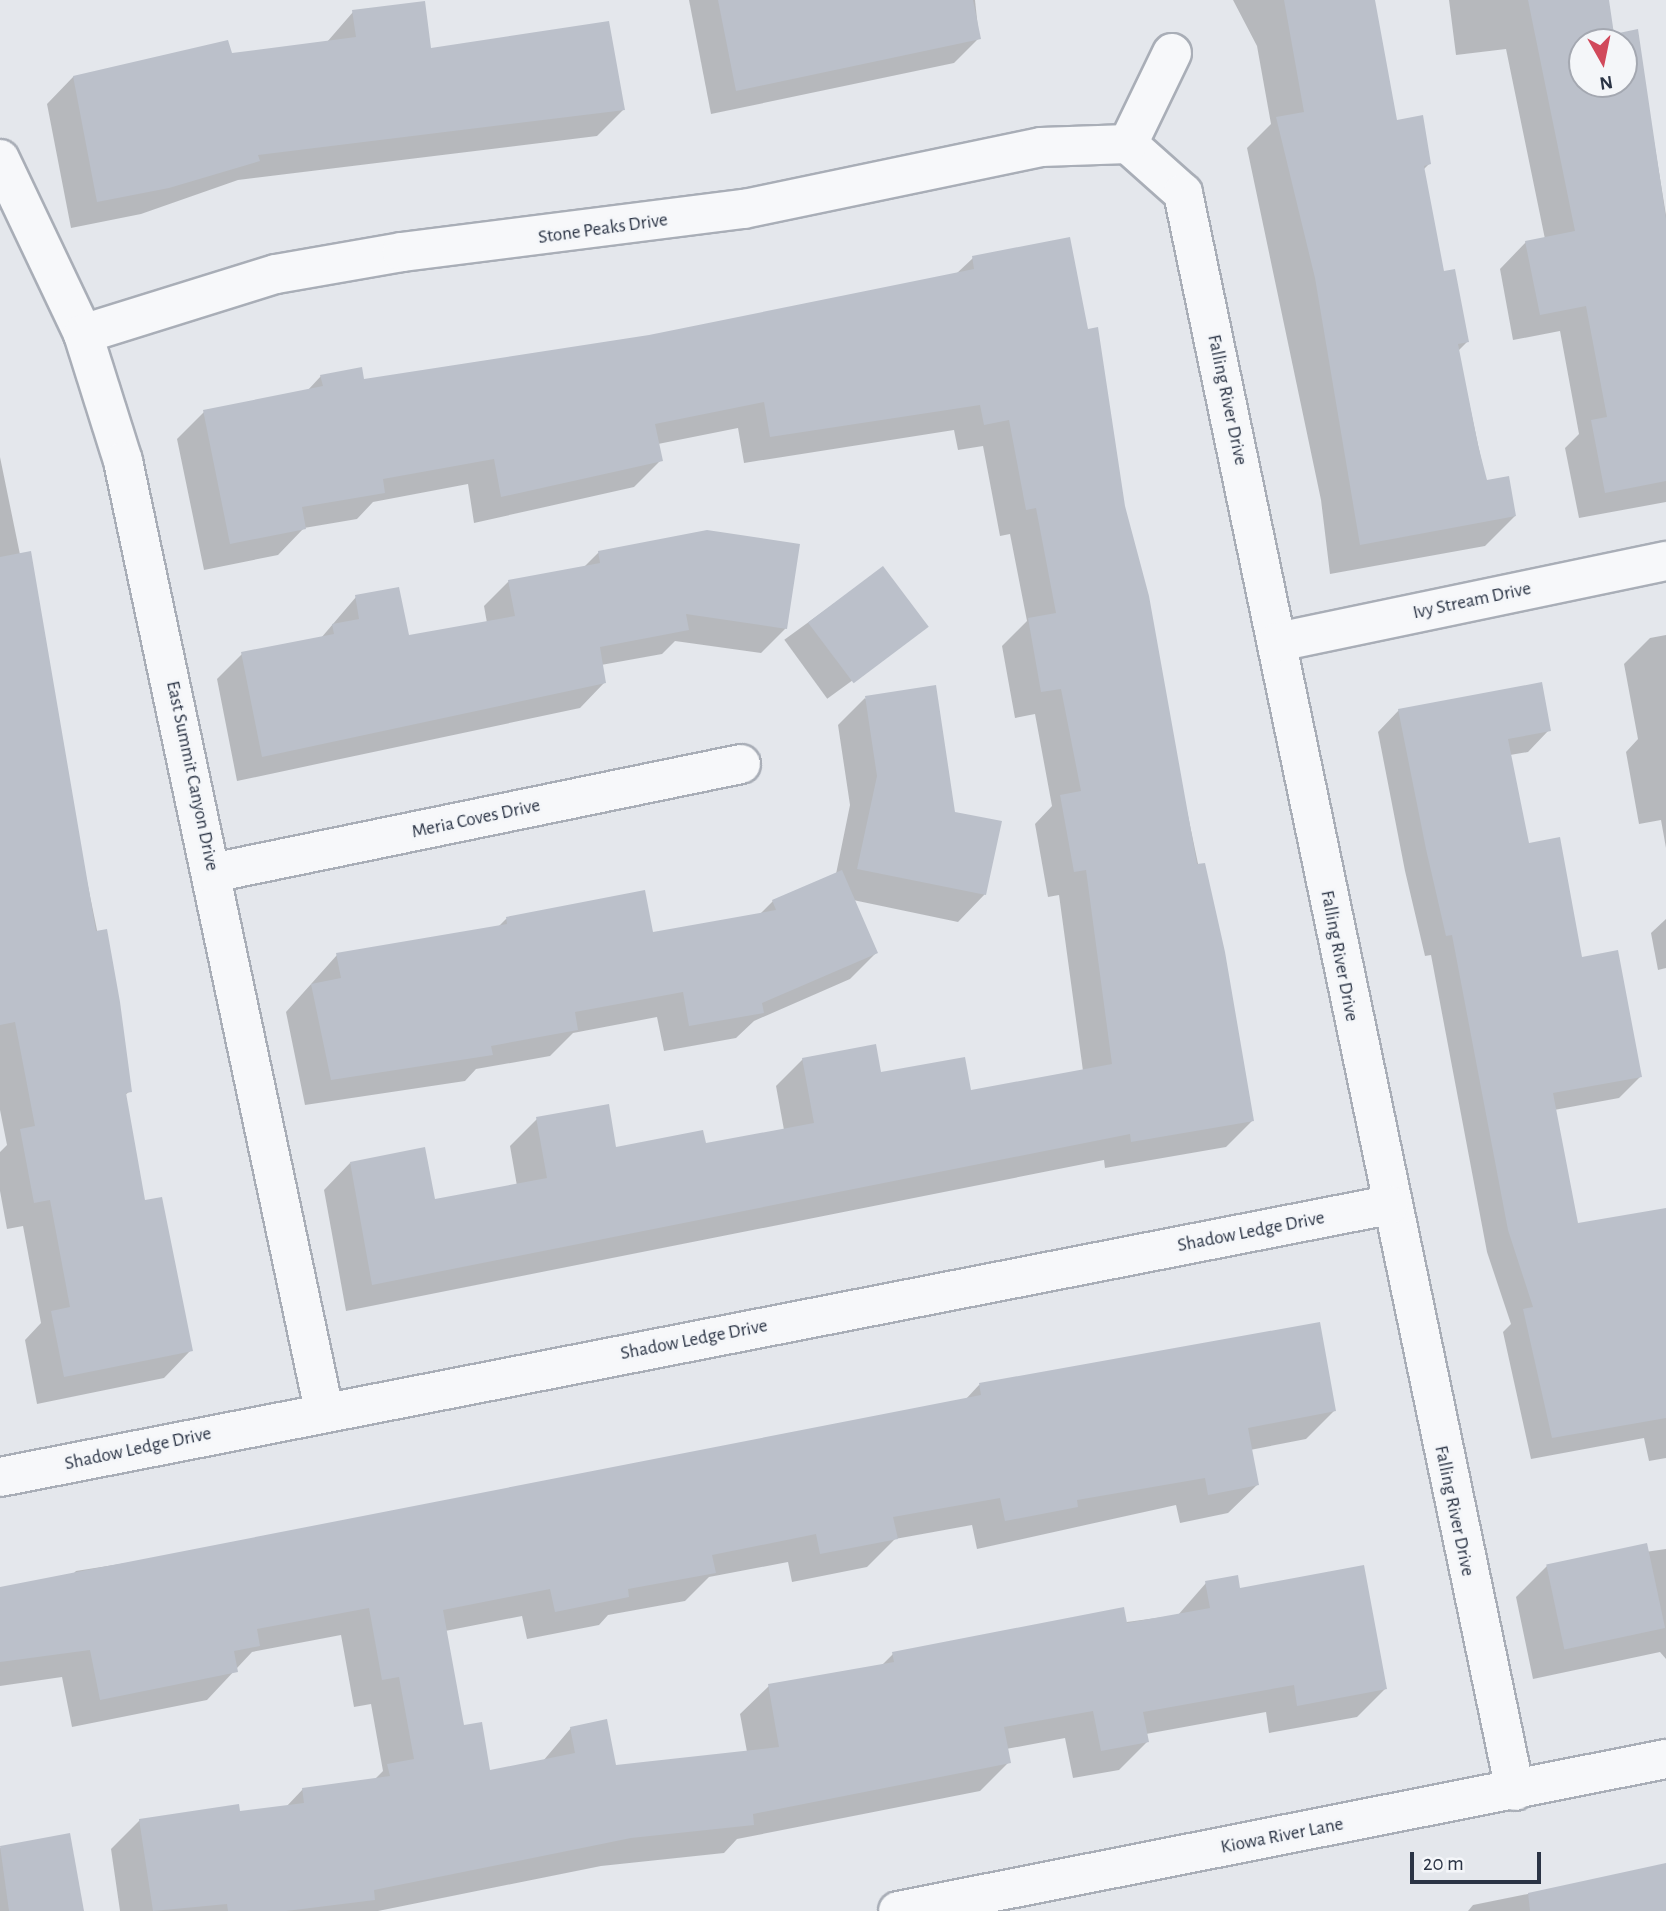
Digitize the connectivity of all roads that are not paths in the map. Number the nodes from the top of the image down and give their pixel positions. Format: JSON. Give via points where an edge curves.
{"nodes":[{"id":1,"x":1171,"y":53,"type":"dead end"},
{"id":2,"x":1128,"y":144,"type":"junction"},
{"id":3,"x":0,"y":159,"type":"edge"},
{"id":4,"x":83,"y":334,"type":"junction"},
{"id":5,"x":1666,"y":561,"type":"edge"},
{"id":6,"x":1278,"y":642,"type":"junction"},
{"id":7,"x":741,"y":764,"type":"dead end"},
{"id":8,"x":212,"y":873,"type":"junction"},
{"id":9,"x":1389,"y":1205,"type":"junction"},
{"id":10,"x":324,"y":1411,"type":"junction"},
{"id":11,"x":0,"y":1477,"type":"edge"},
{"id":12,"x":1666,"y":1759,"type":"edge"},
{"id":13,"x":1515,"y":1791,"type":"junction"},
{"id":14,"x":898,"y":1911,"type":"edge"}],
"edges":[{"from":1,"to":2,"type":"street"},
{"from":2,"to":4,"type":"street","name":"Stone Peaks Drive","via":[[1041,147],[744,209],[377,256],[276,274]]},
{"from":2,"to":6,"type":"street","name":"Falling River Drive","via":[[1183,192]]},
{"from":3,"to":4,"type":"street","name":"East Summit Canyon Drive"},
{"from":4,"to":8,"type":"street","name":"East Summit Canyon Drive","via":[[152,579]]},
{"from":5,"to":6,"type":"street","name":"Ivy Stream Drive"},
{"from":6,"to":9,"type":"street","name":"Falling River Drive"},
{"from":7,"to":8,"type":"street","name":"Meria Coves Drive"},
{"from":8,"to":10,"type":"street","name":"East Summit Canyon Drive"},
{"from":9,"to":10,"type":"street","name":"Shadow Ledge Drive"},
{"from":9,"to":13,"type":"street","name":"Falling River Drive"},
{"from":10,"to":11,"type":"street","name":"Shadow Ledge Drive"},
{"from":12,"to":13,"type":"street","name":"Kiowa River Lane"},
{"from":13,"to":14,"type":"street","name":"Kiowa River Lane"}]}
